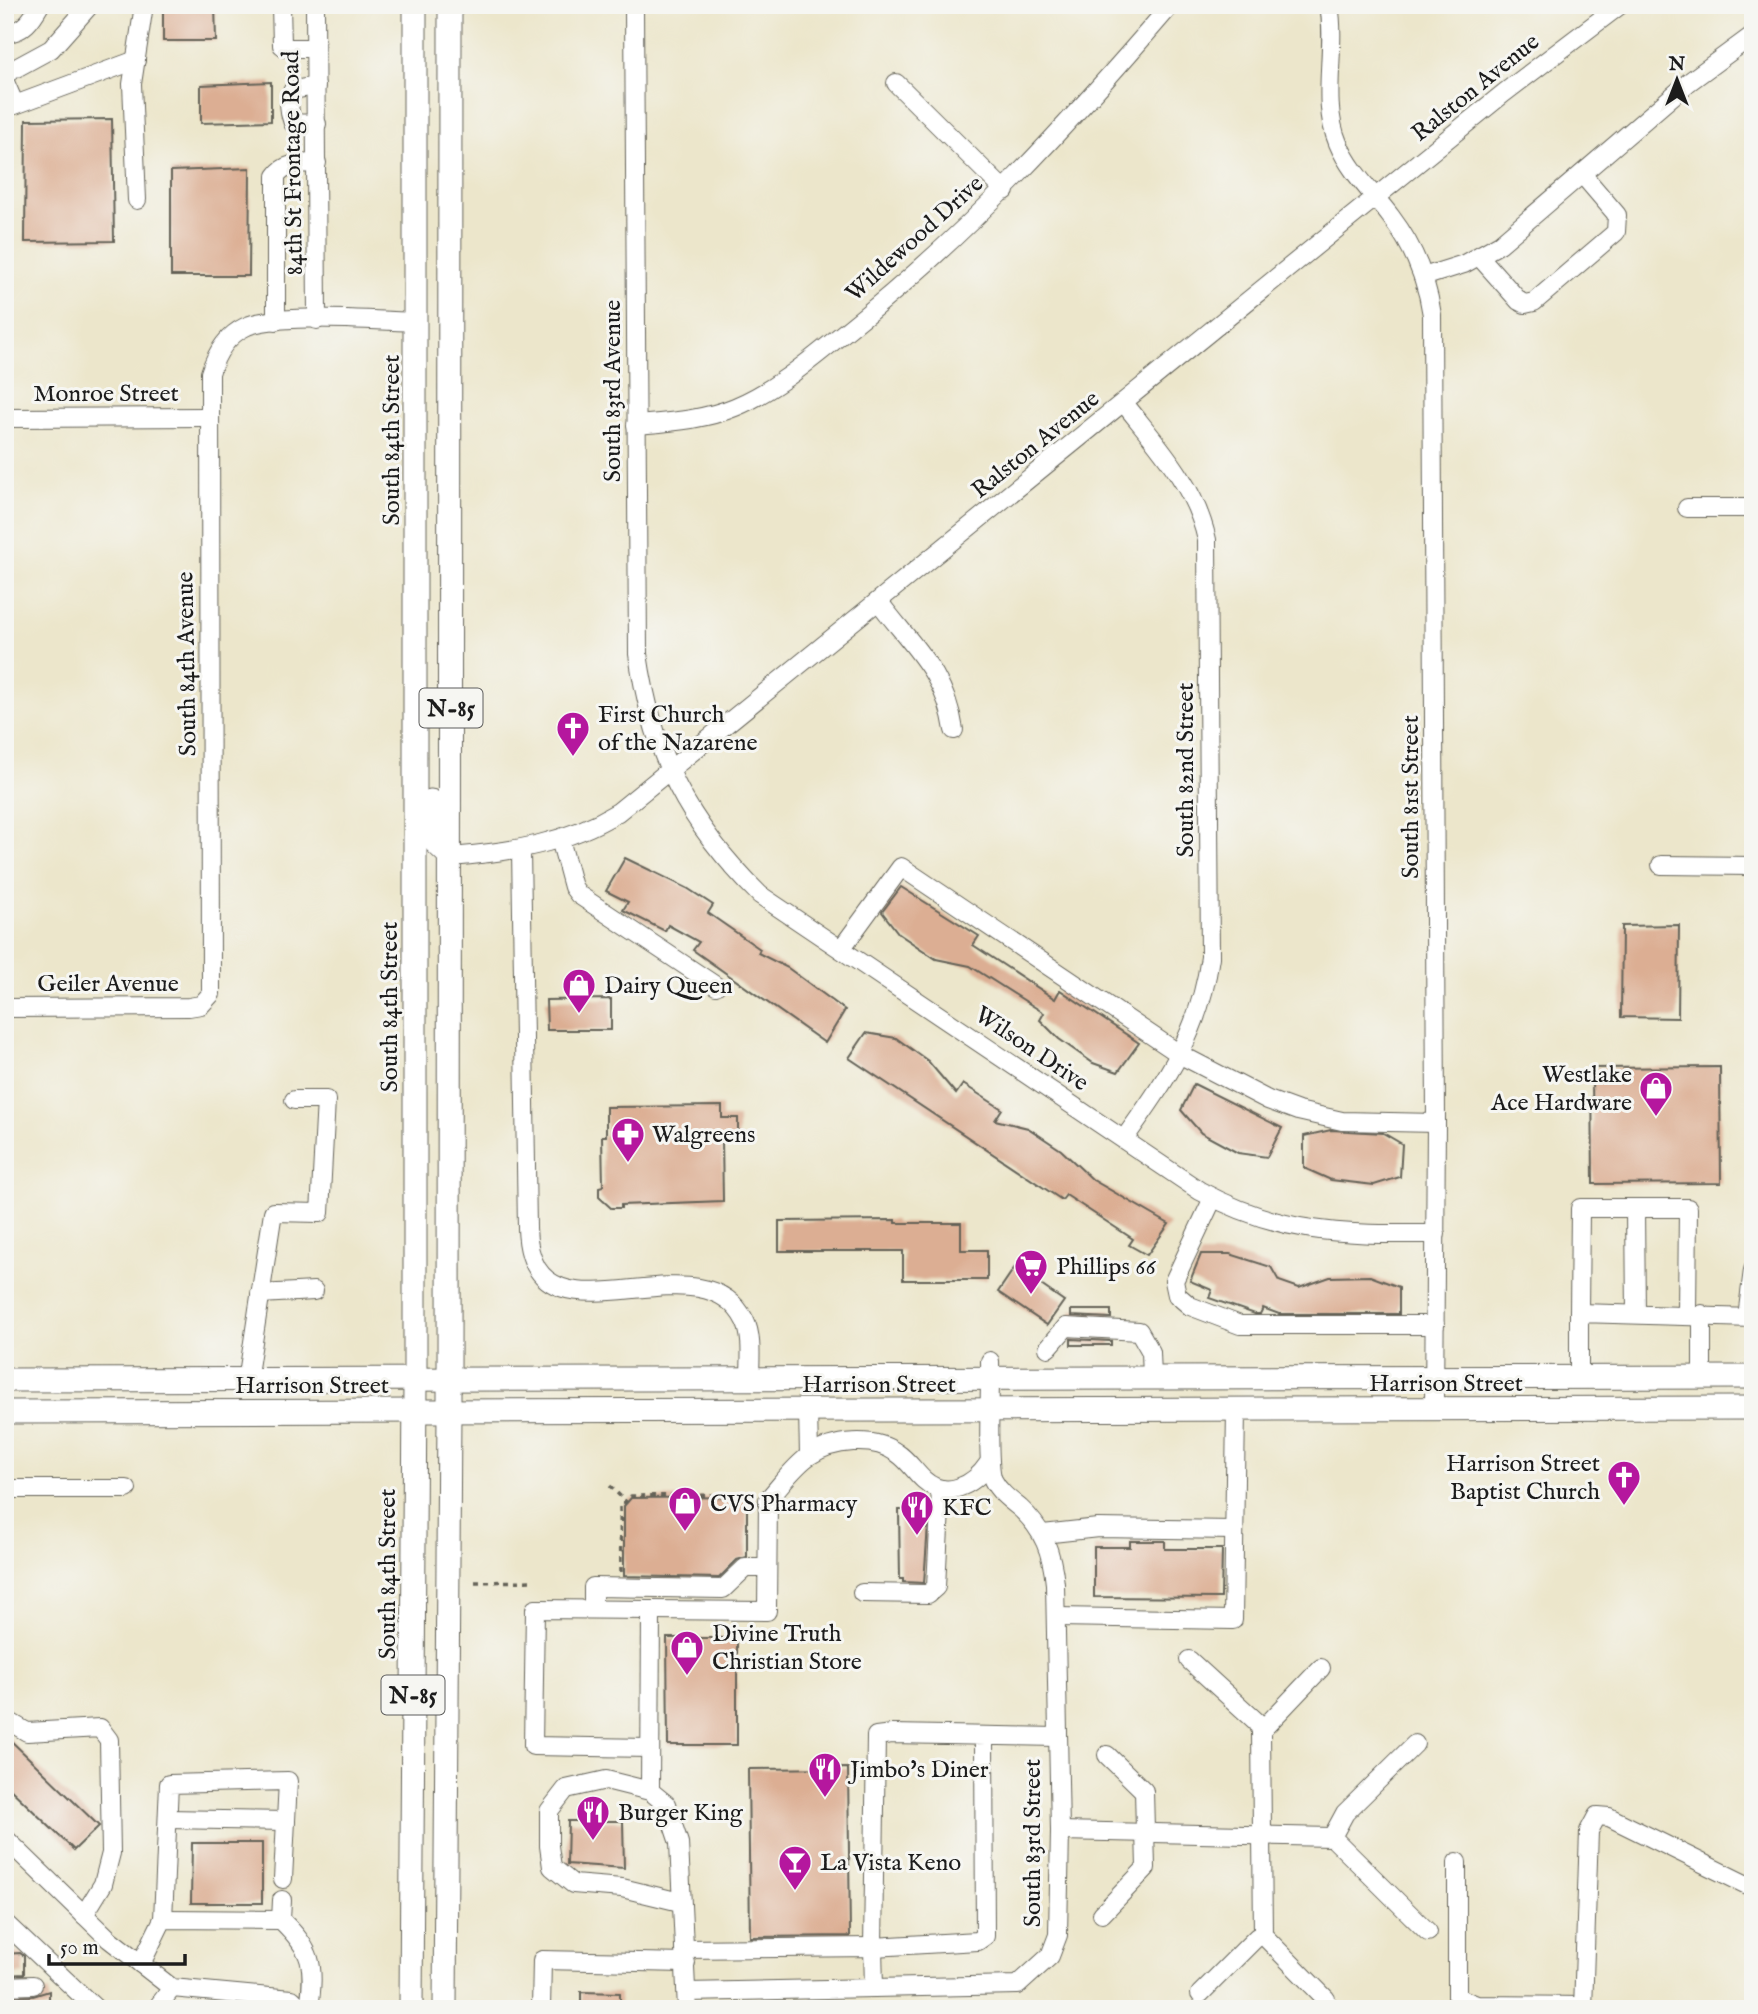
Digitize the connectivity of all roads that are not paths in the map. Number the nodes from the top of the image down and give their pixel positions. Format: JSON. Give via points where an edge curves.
{"nodes":[{"id":1,"x":40,"y":5,"type":"edge"},
{"id":2,"x":90,"y":5,"type":"edge"},
{"id":3,"x":144,"y":5,"type":"edge"},
{"id":4,"x":281,"y":5,"type":"edge"},
{"id":5,"x":315,"y":5,"type":"edge"},
{"id":6,"x":415,"y":5,"type":"edge"},
{"id":7,"x":450,"y":5,"type":"edge"},
{"id":8,"x":634,"y":5,"type":"edge"},
{"id":9,"x":1171,"y":5,"type":"edge"},
{"id":10,"x":1329,"y":5,"type":"edge"},
{"id":11,"x":1620,"y":5,"type":"edge"},
{"id":12,"x":5,"y":33,"type":"edge"},
{"id":13,"x":1753,"y":35,"type":"edge"},
{"id":14,"x":315,"y":48,"type":"junction"},
{"id":15,"x":136,"y":60,"type":"junction"},
{"id":16,"x":5,"y":74,"type":"edge"},
{"id":17,"x":5,"y":82,"type":"edge"},
{"id":18,"x":896,"y":83,"type":"dead end"},
{"id":19,"x":316,"y":86,"type":"junction"},
{"id":20,"x":317,"y":124,"type":"junction"},
{"id":21,"x":317,"y":163,"type":"junction"},
{"id":22,"x":1582,"y":174,"type":"junction"},
{"id":23,"x":1005,"y":191,"type":"junction"},
{"id":24,"x":1376,"y":199,"type":"junction"},
{"id":25,"x":137,"y":200,"type":"dead end"},
{"id":26,"x":1479,"y":256,"type":"junction"},
{"id":27,"x":1423,"y":277,"type":"junction"},
{"id":28,"x":317,"y":320,"type":"junction"},
{"id":29,"x":276,"y":321,"type":"junction"},
{"id":30,"x":417,"y":322,"type":"junction"},
{"id":31,"x":1124,"y":402,"type":"junction"},
{"id":32,"x":208,"y":417,"type":"junction"},
{"id":33,"x":5,"y":418,"type":"edge"},
{"id":34,"x":636,"y":425,"type":"junction"},
{"id":35,"x":1687,"y":508,"type":"dead end"},
{"id":36,"x":1753,"y":508,"type":"edge"},
{"id":37,"x":878,"y":602,"type":"junction"},
{"id":38,"x":416,"y":657,"type":"junction"},
{"id":39,"x":954,"y":730,"type":"dead end"},
{"id":40,"x":670,"y":772,"type":"junction"},
{"id":41,"x":560,"y":839,"type":"junction"},
{"id":42,"x":521,"y":850,"type":"junction"},
{"id":43,"x":451,"y":857,"type":"junction"},
{"id":44,"x":1661,"y":865,"type":"dead end"},
{"id":45,"x":1753,"y":866,"type":"edge"},
{"id":46,"x":841,"y":949,"type":"junction"},
{"id":47,"x":716,"y":986,"type":"dead end"},
{"id":48,"x":208,"y":998,"type":"joint"},
{"id":49,"x":5,"y":1008,"type":"edge"},
{"id":50,"x":1181,"y":1055,"type":"junction"},
{"id":51,"x":294,"y":1100,"type":"dead end"},
{"id":52,"x":1436,"y":1123,"type":"junction"},
{"id":53,"x":1124,"y":1139,"type":"junction"},
{"id":54,"x":1213,"y":1198,"type":"junction"},
{"id":55,"x":1635,"y":1208,"type":"junction"},
{"id":56,"x":1436,"y":1234,"type":"junction"},
{"id":57,"x":1753,"y":1270,"type":"edge"},
{"id":58,"x":314,"y":1292,"type":"dead end"},
{"id":59,"x":260,"y":1294,"type":"junction"},
{"id":60,"x":1579,"y":1313,"type":"junction"},
{"id":61,"x":1636,"y":1314,"type":"junction"},
{"id":62,"x":1694,"y":1314,"type":"junction"},
{"id":63,"x":1750,"y":1317,"type":"edge"},
{"id":64,"x":1435,"y":1325,"type":"junction"},
{"id":65,"x":1048,"y":1348,"type":"dead end"},
{"id":66,"x":990,"y":1370,"type":"junction"},
{"id":67,"x":1434,"y":1377,"type":"junction"},
{"id":68,"x":1579,"y":1377,"type":"junction"},
{"id":69,"x":1702,"y":1377,"type":"junction"},
{"id":70,"x":1753,"y":1377,"type":"edge"},
{"id":71,"x":1152,"y":1378,"type":"junction"},
{"id":72,"x":750,"y":1379,"type":"junction"},
{"id":73,"x":5,"y":1380,"type":"edge"},
{"id":74,"x":450,"y":1380,"type":"junction"},
{"id":75,"x":247,"y":1381,"type":"junction"},
{"id":76,"x":415,"y":1381,"type":"junction"},
{"id":77,"x":1753,"y":1408,"type":"edge"},
{"id":78,"x":1236,"y":1409,"type":"junction"},
{"id":79,"x":1434,"y":1409,"type":"junction"},
{"id":80,"x":808,"y":1410,"type":"junction"},
{"id":81,"x":991,"y":1410,"type":"junction"},
{"id":82,"x":414,"y":1411,"type":"junction"},
{"id":83,"x":450,"y":1411,"type":"junction"},
{"id":84,"x":5,"y":1412,"type":"edge"},
{"id":85,"x":809,"y":1455,"type":"junction"},
{"id":86,"x":988,"y":1464,"type":"junction"},
{"id":87,"x":5,"y":1489,"type":"edge"},
{"id":88,"x":127,"y":1489,"type":"dead end"},
{"id":89,"x":941,"y":1489,"type":"junction"},
{"id":90,"x":1234,"y":1530,"type":"junction"},
{"id":91,"x":1043,"y":1534,"type":"junction"},
{"id":92,"x":767,"y":1568,"type":"junction"},
{"id":93,"x":862,"y":1593,"type":"dead end"},
{"id":94,"x":593,"y":1609,"type":"junction"},
{"id":95,"x":651,"y":1609,"type":"junction"},
{"id":96,"x":1057,"y":1616,"type":"junction"},
{"id":97,"x":1189,"y":1660,"type":"dead end"},
{"id":98,"x":1321,"y":1668,"type":"dead end"},
{"id":99,"x":5,"y":1719,"type":"edge"},
{"id":100,"x":1261,"y":1731,"type":"junction"},
{"id":101,"x":984,"y":1736,"type":"junction"},
{"id":102,"x":1057,"y":1737,"type":"junction"},
{"id":103,"x":1415,"y":1744,"type":"dead end"},
{"id":104,"x":649,"y":1748,"type":"junction"},
{"id":105,"x":1107,"y":1755,"type":"dead end"},
{"id":106,"x":649,"y":1791,"type":"junction"},
{"id":107,"x":167,"y":1819,"type":"junction"},
{"id":108,"x":286,"y":1821,"type":"junction"},
{"id":109,"x":1060,"y":1831,"type":"junction"},
{"id":110,"x":1145,"y":1832,"type":"junction"},
{"id":111,"x":1261,"y":1835,"type":"junction"},
{"id":112,"x":1332,"y":1837,"type":"junction"},
{"id":113,"x":7,"y":1844,"type":"edge"},
{"id":114,"x":1457,"y":1862,"type":"dead end"},
{"id":115,"x":283,"y":1879,"type":"dead end"},
{"id":116,"x":1753,"y":1888,"type":"edge"},
{"id":117,"x":282,"y":1900,"type":"dead end"},
{"id":118,"x":680,"y":1902,"type":"junction"},
{"id":119,"x":1102,"y":1914,"type":"dead end"},
{"id":120,"x":84,"y":1915,"type":"junction"},
{"id":121,"x":163,"y":1919,"type":"junction"},
{"id":122,"x":281,"y":1920,"type":"junction"},
{"id":123,"x":5,"y":1923,"type":"edge"},
{"id":124,"x":1429,"y":1932,"type":"dead end"},
{"id":125,"x":1263,"y":1935,"type":"junction"},
{"id":126,"x":873,"y":1947,"type":"junction"},
{"id":127,"x":685,"y":1956,"type":"junction"},
{"id":128,"x":141,"y":1964,"type":"junction"},
{"id":129,"x":33,"y":1985,"type":"dead end"},
{"id":130,"x":5,"y":1986,"type":"edge"},
{"id":131,"x":172,"y":1988,"type":"junction"},
{"id":132,"x":874,"y":1988,"type":"junction"},
{"id":133,"x":1200,"y":1994,"type":"dead end"},
{"id":134,"x":1326,"y":1999,"type":"dead end"},
{"id":135,"x":687,"y":2000,"type":"edge"},
{"id":136,"x":208,"y":2001,"type":"edge"},
{"id":137,"x":1583,"y":2007,"type":"edge"},
{"id":138,"x":96,"y":2009,"type":"edge"},
{"id":139,"x":156,"y":2009,"type":"edge"},
{"id":140,"x":302,"y":2009,"type":"edge"},
{"id":141,"x":309,"y":2009,"type":"edge"},
{"id":142,"x":411,"y":2009,"type":"edge"},
{"id":143,"x":445,"y":2009,"type":"edge"},
{"id":144,"x":541,"y":2009,"type":"edge"}],
"edges":[{"from":1,"to":12,"type":"street","via":[[29,23]]},
{"from":2,"to":16,"type":"street","via":[[51,49]]},
{"from":3,"to":15,"type":"street"},
{"from":4,"to":14,"type":"street","via":[[282,45]]},
{"from":5,"to":14,"type":"street","name":"84th St Frontage Road"},
{"from":6,"to":30,"type":"main road","name":"South 84th Street","number":"N-85"},
{"from":7,"to":43,"type":"main road","number":"N-85"},
{"from":8,"to":34,"type":"street","name":"South 83rd Avenue"},
{"from":9,"to":23,"type":"street","name":"Wildewood Drive"},
{"from":10,"to":24,"type":"street","name":"South 81st Street","via":[[1333,30],[1330,114],[1346,158]]},
{"from":11,"to":24,"type":"street","name":"Ralston Avenue"},
{"from":13,"to":22,"type":"street","via":[[1689,82]]},
{"from":14,"to":19,"type":"street","name":"84th St Frontage Road"},
{"from":15,"to":17,"type":"street","via":[[15,105]]},
{"from":15,"to":25,"type":"street","via":[[132,84]]},
{"from":18,"to":23,"type":"street"},
{"from":19,"to":20,"type":"street","name":"84th St Frontage Road"},
{"from":19,"to":20,"type":"street","via":[[293,90],[289,115],[298,125]]},
{"from":20,"to":21,"type":"street","name":"84th St Frontage Road"},
{"from":21,"to":28,"type":"street","name":"84th St Frontage Road"},
{"from":21,"to":29,"type":"street","via":[[293,164],[276,176]]},
{"from":22,"to":26,"type":"street","via":[[1500,244]]},
{"from":22,"to":26,"type":"street","via":[[1617,215],[1616,232],[1534,302],[1519,301]]},
{"from":23,"to":34,"type":"street","name":"Wildewood Drive","via":[[882,302],[760,395],[707,416]]},
{"from":24,"to":27,"type":"street","name":"South 81st Street","via":[[1412,250]]},
{"from":24,"to":31,"type":"street","name":"Ralston Avenue"},
{"from":26,"to":27,"type":"street"},
{"from":27,"to":52,"type":"street","name":"South 81st Street","via":[[1432,315]]},
{"from":28,"to":29,"type":"street"},
{"from":28,"to":30,"type":"street"},
{"from":29,"to":32,"type":"street","name":"South 84th Avenue","via":[[246,327],[220,349],[210,373]]},
{"from":30,"to":38,"type":"main road","name":"South 84th Street","number":"N-85"},
{"from":31,"to":37,"type":"street","name":"Ralston Avenue"},
{"from":31,"to":50,"type":"street","name":"South 82nd Street","via":[[1185,481],[1203,523],[1208,551],[1210,957],[1199,1010]]},
{"from":32,"to":33,"type":"street","name":"Monroe Street"},
{"from":32,"to":48,"type":"street","name":"South 84th Avenue","via":[[214,985]]},
{"from":34,"to":40,"type":"street","name":"South 83rd Avenue","via":[[638,654],[656,736]]},
{"from":35,"to":36,"type":"street"},
{"from":37,"to":39,"type":"street","via":[[941,682]]},
{"from":37,"to":40,"type":"street","name":"Ralston Avenue"},
{"from":38,"to":43,"type":"main road","via":[[429,698],[432,830],[435,842]]},
{"from":38,"to":76,"type":"main road","name":"South 84th Street","number":"N-85"},
{"from":40,"to":41,"type":"street","name":"Ralston Avenue","via":[[610,818]]},
{"from":40,"to":46,"type":"street","name":"Wilson Drive","via":[[698,825],[732,867],[760,895]]},
{"from":41,"to":42,"type":"street","name":"Ralston Avenue"},
{"from":41,"to":47,"type":"street","via":[[579,895]]},
{"from":42,"to":43,"type":"street","name":"Ralston Avenue"},
{"from":42,"to":72,"type":"street","via":[[527,1227],[533,1261],[566,1290],[585,1293],[677,1285],[700,1286],[721,1294],[746,1323]]},
{"from":43,"to":74,"type":"main road","number":"N-85"},
{"from":44,"to":45,"type":"street"},
{"from":46,"to":50,"type":"street","via":[[901,867]]},
{"from":46,"to":53,"type":"street","name":"Wilson Drive"},
{"from":48,"to":49,"type":"street","name":"Geiler Avenue","via":[[189,1007]]},
{"from":50,"to":52,"type":"street","via":[[1298,1111],[1342,1121]]},
{"from":50,"to":53,"type":"street","name":"South 82nd Street"},
{"from":51,"to":59,"type":"street","via":[[326,1100],[320,1213],[273,1212]]},
{"from":52,"to":56,"type":"street","name":"South 81st Street"},
{"from":53,"to":54,"type":"street","name":"Wilson Drive"},
{"from":54,"to":56,"type":"street","name":"Wilson Drive","via":[[1256,1217],[1318,1232]]},
{"from":54,"to":64,"type":"street","via":[[1174,1281],[1177,1295],[1190,1306],[1240,1325]]},
{"from":55,"to":60,"type":"street","via":[[1580,1208]]},
{"from":55,"to":61,"type":"street"},
{"from":55,"to":62,"type":"street","via":[[1688,1208]]},
{"from":56,"to":64,"type":"street","name":"South 81st Street"},
{"from":57,"to":63,"type":"street"},
{"from":58,"to":59,"type":"street"},
{"from":59,"to":75,"type":"street"},
{"from":60,"to":61,"type":"street"},
{"from":60,"to":68,"type":"street"},
{"from":61,"to":62,"type":"street"},
{"from":62,"to":63,"type":"street"},
{"from":62,"to":69,"type":"street"},
{"from":64,"to":67,"type":"street","name":"South 81st Street"},
{"from":65,"to":71,"type":"street","via":[[1066,1327],[1139,1331],[1151,1352]]},
{"from":66,"to":71,"type":"main road","name":"Harrison Street"},
{"from":66,"to":72,"type":"main road","name":"Harrison Street"},
{"from":66,"to":81,"type":"street"},
{"from":67,"to":68,"type":"main road","name":"Harrison Street"},
{"from":67,"to":71,"type":"main road","name":"Harrison Street"},
{"from":67,"to":79,"type":"street","name":"South 81st Street"},
{"from":68,"to":69,"type":"main road","name":"Harrison Street"},
{"from":69,"to":70,"type":"main road","name":"Harrison Street"},
{"from":72,"to":74,"type":"main road","name":"Harrison Street"},
{"from":73,"to":75,"type":"main road","name":"Harrison Street"},
{"from":74,"to":76,"type":"main road","name":"Harrison Street"},
{"from":74,"to":83,"type":"main road","number":"N-85"},
{"from":75,"to":76,"type":"main road","name":"Harrison Street"},
{"from":76,"to":82,"type":"main road","name":"South 84th Street","number":"N-85"},
{"from":77,"to":79,"type":"main road","name":"Harrison Street"},
{"from":78,"to":79,"type":"main road","name":"Harrison Street"},
{"from":78,"to":81,"type":"main road","name":"Harrison Street"},
{"from":78,"to":90,"type":"street"},
{"from":80,"to":81,"type":"main road","name":"Harrison Street"},
{"from":80,"to":83,"type":"main road","name":"Harrison Street"},
{"from":80,"to":85,"type":"street"},
{"from":81,"to":86,"type":"street"},
{"from":82,"to":83,"type":"main road","name":"Harrison Street"},
{"from":82,"to":84,"type":"main road","name":"Harrison Street"},
{"from":82,"to":142,"type":"main road","name":"South 84th Street","number":"N-85"},
{"from":83,"to":143,"type":"main road","number":"N-85"},
{"from":85,"to":89,"type":"street","via":[[850,1442],[877,1444],[899,1454],[926,1482]]},
{"from":85,"to":92,"type":"street","via":[[768,1499]]},
{"from":86,"to":89,"type":"street","via":[[965,1487]]},
{"from":86,"to":91,"type":"street","name":"South 83rd Street","via":[[999,1489]]},
{"from":87,"to":88,"type":"street"},
{"from":89,"to":93,"type":"street","via":[[936,1587],[928,1594]]},
{"from":90,"to":91,"type":"street","via":[[1098,1528]]},
{"from":90,"to":96,"type":"street","via":[[1233,1620]]},
{"from":91,"to":96,"type":"street","name":"South 83rd Street","via":[[1052,1557]]},
{"from":92,"to":94,"type":"street","via":[[745,1568],[723,1589],[593,1587]]},
{"from":92,"to":95,"type":"street","via":[[767,1611]]},
{"from":94,"to":95,"type":"street"},
{"from":94,"to":104,"type":"street","via":[[535,1609],[533,1746]]},
{"from":95,"to":104,"type":"street"},
{"from":96,"to":102,"type":"street","name":"South 83rd Street"},
{"from":97,"to":100,"type":"street","via":[[1258,1723]]},
{"from":98,"to":100,"type":"street"},
{"from":99,"to":120,"type":"street","via":[[27,1732],[100,1728],[109,1740],[111,1853],[103,1884]]},
{"from":100,"to":111,"type":"street"},
{"from":101,"to":102,"type":"street"},
{"from":101,"to":126,"type":"street","via":[[985,1936],[978,1941]]},
{"from":101,"to":126,"type":"street","via":[[876,1736]]},
{"from":102,"to":109,"type":"street","name":"South 83rd Street"},
{"from":103,"to":112,"type":"street","via":[[1345,1814]]},
{"from":104,"to":106,"type":"street"},
{"from":105,"to":110,"type":"street","via":[[1144,1791]]},
{"from":106,"to":118,"type":"street","via":[[666,1804],[679,1843]]},
{"from":106,"to":118,"type":"street","via":[[606,1780],[566,1789],[549,1811],[552,1867],[573,1884],[622,1888]]},
{"from":107,"to":108,"type":"street"},
{"from":107,"to":108,"type":"street","via":[[169,1784],[288,1781]]},
{"from":107,"to":121,"type":"street"},
{"from":108,"to":115,"type":"street"},
{"from":109,"to":110,"type":"street"},
{"from":109,"to":132,"type":"street","name":"South 83rd Street","via":[[1058,1935],[1037,1970],[1018,1985]]},
{"from":110,"to":111,"type":"street"},
{"from":110,"to":119,"type":"street","via":[[1146,1868]]},
{"from":111,"to":112,"type":"street"},
{"from":111,"to":125,"type":"street"},
{"from":112,"to":124,"type":"street"},
{"from":113,"to":120,"type":"street"},
{"from":114,"to":137,"type":"street","via":[[1457,1997],[1477,2005]]},
{"from":116,"to":137,"type":"street","via":[[1609,1817],[1597,1816],[1589,1831]]},
{"from":117,"to":122,"type":"street"},
{"from":118,"to":127,"type":"street"},
{"from":120,"to":128,"type":"street"},
{"from":121,"to":122,"type":"street"},
{"from":121,"to":128,"type":"street"},
{"from":122,"to":141,"type":"street","via":[[309,1951],[314,1977]]},
{"from":123,"to":138,"type":"street"},
{"from":125,"to":133,"type":"street"},
{"from":125,"to":134,"type":"street"},
{"from":126,"to":127,"type":"street"},
{"from":126,"to":132,"type":"street"},
{"from":127,"to":135,"type":"street"},
{"from":127,"to":144,"type":"street","via":[[542,1960]]},
{"from":128,"to":131,"type":"street"},
{"from":129,"to":130,"type":"street"},
{"from":131,"to":136,"type":"street"},
{"from":131,"to":139,"type":"street"},
{"from":132,"to":135,"type":"street","name":"South 83rd Street"},
{"from":136,"to":140,"type":"street","via":[[292,1999]]}]}
